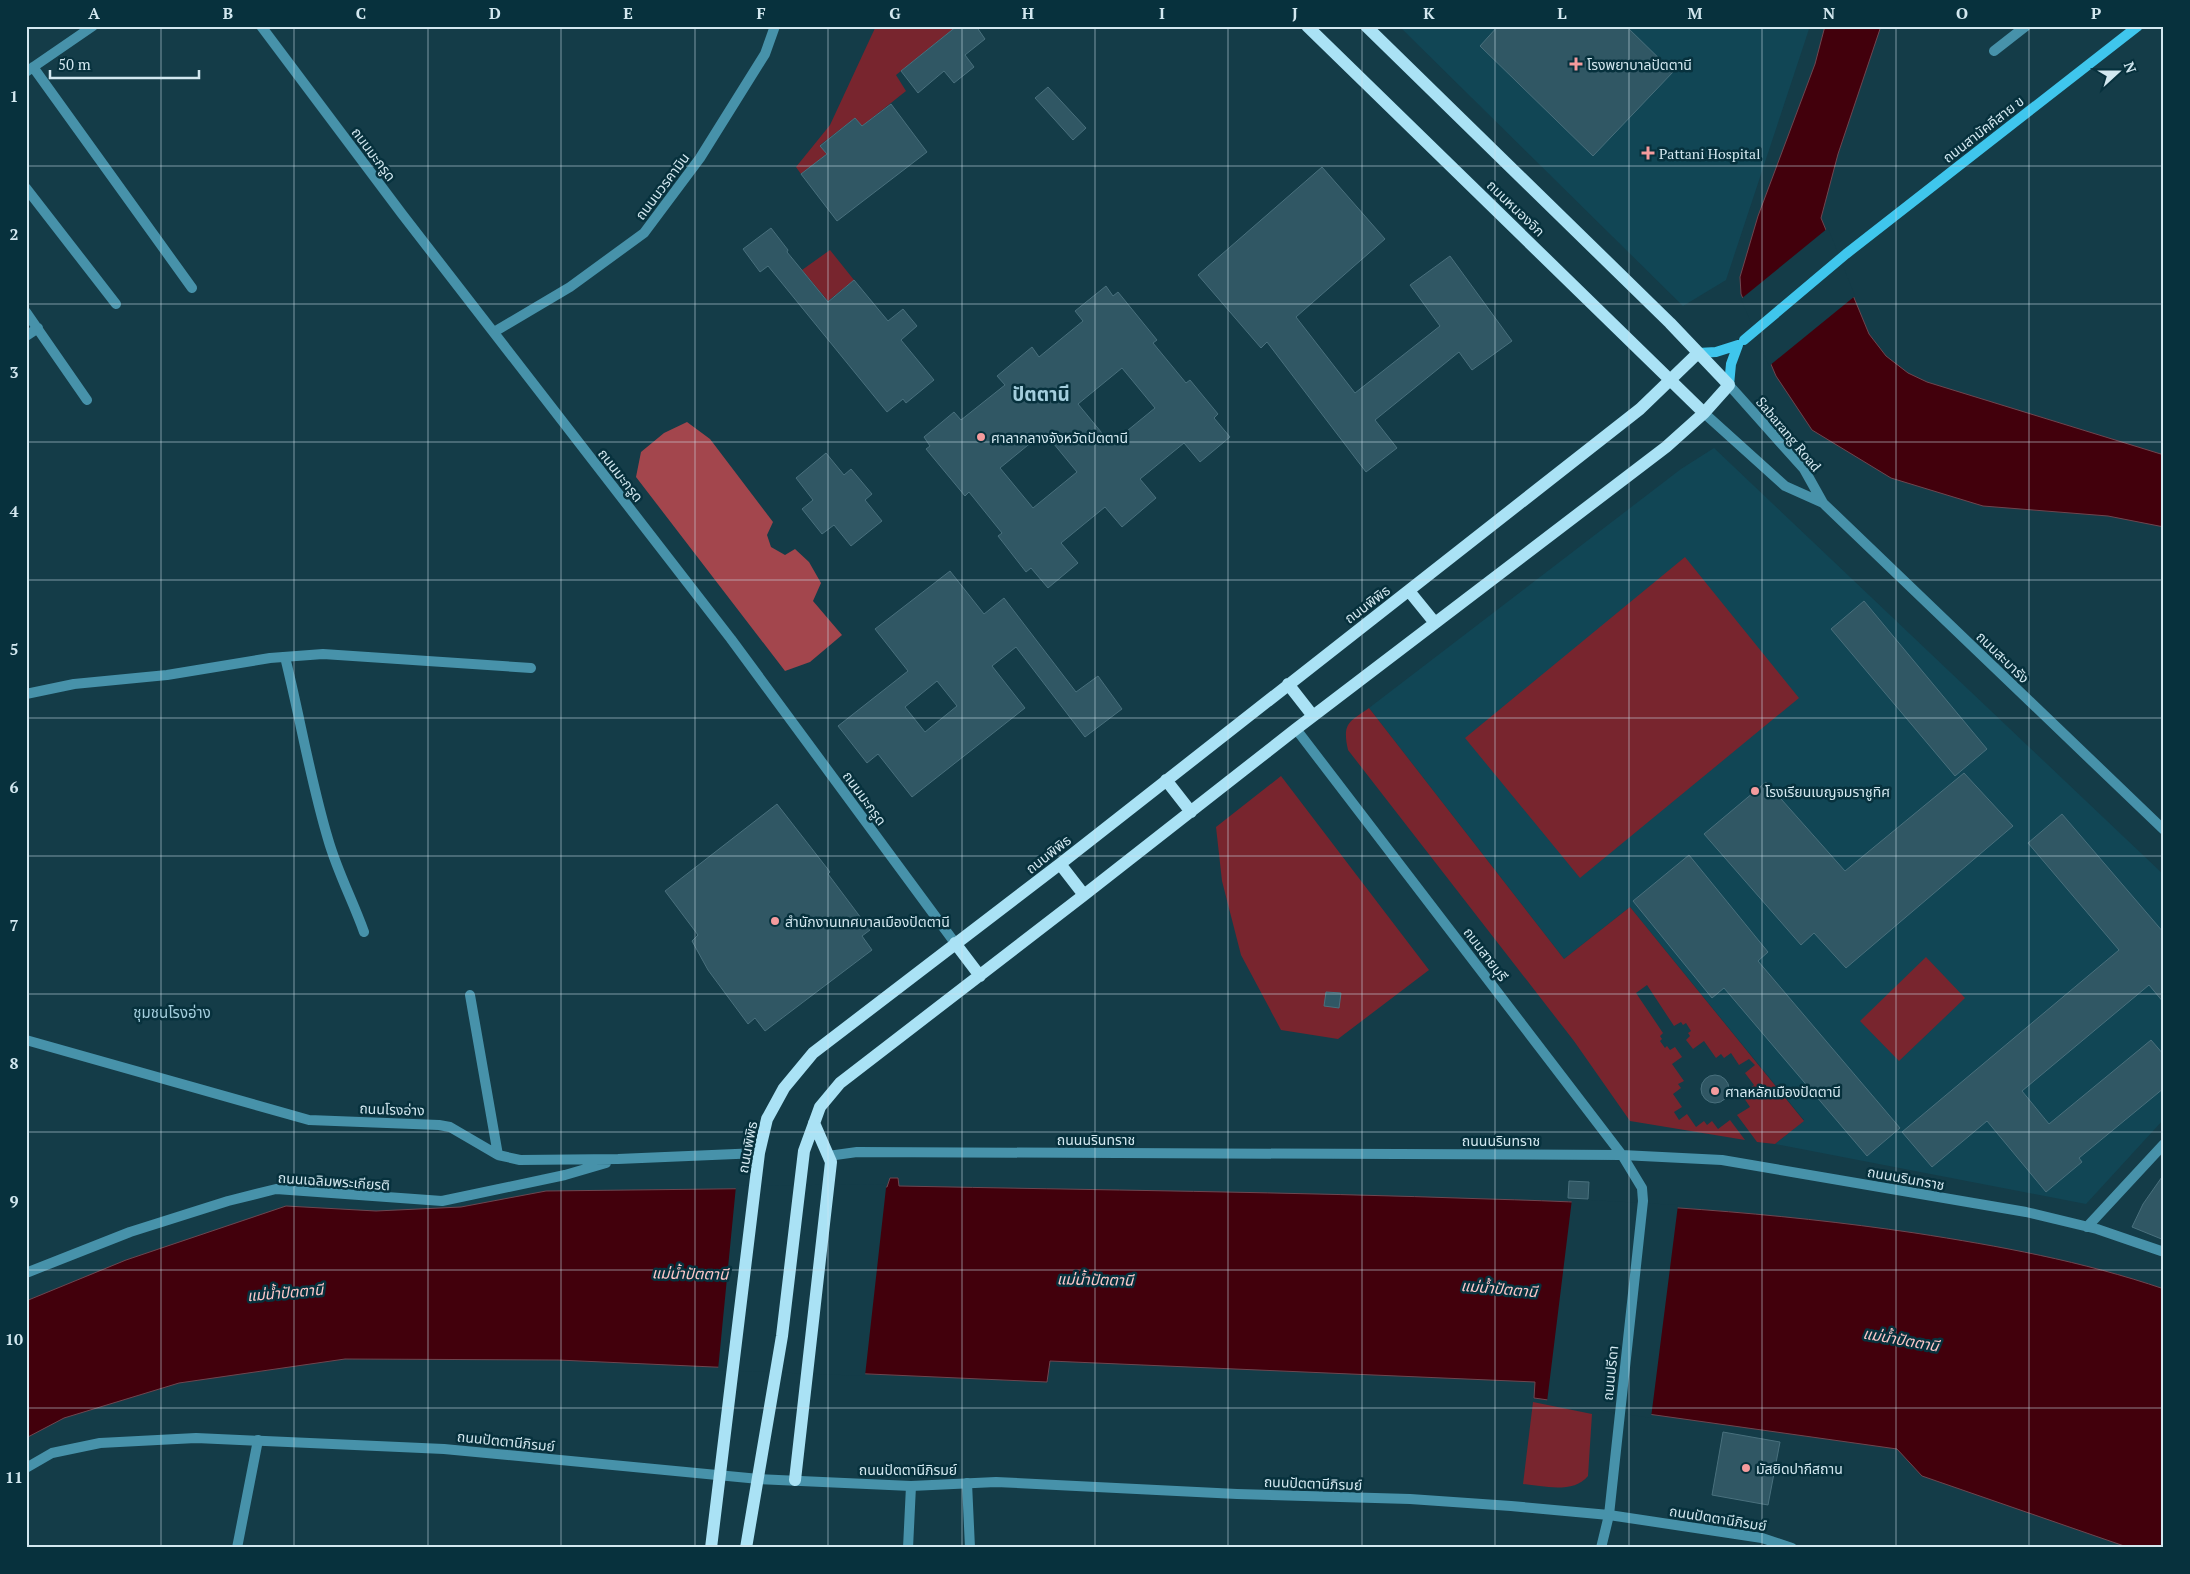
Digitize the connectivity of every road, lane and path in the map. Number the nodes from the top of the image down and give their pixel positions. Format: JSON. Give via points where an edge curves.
{"nodes":[{"id":1,"x":93,"y":26,"type":"edge"},
{"id":2,"x":261,"y":26,"type":"edge"},
{"id":3,"x":776,"y":26,"type":"edge"},
{"id":4,"x":1307,"y":26,"type":"edge"},
{"id":5,"x":1366,"y":26,"type":"edge"},
{"id":6,"x":2026,"y":26,"type":"edge"},
{"id":7,"x":2138,"y":26,"type":"edge"},
{"id":8,"x":1994,"y":51,"type":"dead end"},
{"id":9,"x":29,"y":70,"type":"edge"},
{"id":10,"x":26,"y":188,"type":"edge"},
{"id":11,"x":192,"y":288,"type":"dead end"},
{"id":12,"x":116,"y":304,"type":"dead end"},
{"id":13,"x":26,"y":312,"type":"edge"},
{"id":14,"x":38,"y":328,"type":"junction"},
{"id":15,"x":494,"y":332,"type":"junction"},
{"id":16,"x":26,"y":336,"type":"edge"},
{"id":17,"x":1741,"y":343,"type":"junction"},
{"id":18,"x":1698,"y":354,"type":"junction"},
{"id":19,"x":1671,"y":380,"type":"junction"},
{"id":20,"x":1729,"y":385,"type":"junction"},
{"id":21,"x":87,"y":400,"type":"dead end"},
{"id":22,"x":1704,"y":413,"type":"junction"},
{"id":23,"x":1824,"y":503,"type":"junction"},
{"id":24,"x":1409,"y":591,"type":"junction"},
{"id":25,"x":1435,"y":623,"type":"junction"},
{"id":26,"x":285,"y":657,"type":"junction"},
{"id":27,"x":531,"y":668,"type":"dead end"},
{"id":28,"x":1288,"y":684,"type":"junction"},
{"id":29,"x":26,"y":694,"type":"edge"},
{"id":30,"x":1313,"y":716,"type":"junction"},
{"id":31,"x":1296,"y":729,"type":"junction"},
{"id":32,"x":1166,"y":780,"type":"junction"},
{"id":33,"x":1191,"y":812,"type":"junction"},
{"id":34,"x":2164,"y":830,"type":"edge"},
{"id":35,"x":1060,"y":864,"type":"junction"},
{"id":36,"x":1084,"y":895,"type":"junction"},
{"id":37,"x":364,"y":932,"type":"dead end"},
{"id":38,"x":955,"y":943,"type":"junction"},
{"id":39,"x":980,"y":976,"type":"junction"},
{"id":40,"x":470,"y":995,"type":"dead end"},
{"id":41,"x":26,"y":1040,"type":"edge"},
{"id":42,"x":814,"y":1123,"type":"junction"},
{"id":43,"x":2164,"y":1144,"type":"edge"},
{"id":44,"x":759,"y":1153,"type":"junction"},
{"id":45,"x":498,"y":1155,"type":"junction"},
{"id":46,"x":1622,"y":1155,"type":"junction"},
{"id":47,"x":830,"y":1159,"type":"junction"},
{"id":48,"x":618,"y":1160,"type":"junction"},
{"id":49,"x":1643,"y":1201,"type":"joint"},
{"id":50,"x":2087,"y":1227,"type":"junction"},
{"id":51,"x":2164,"y":1252,"type":"edge"},
{"id":52,"x":26,"y":1273,"type":"edge"},
{"id":53,"x":258,"y":1440,"type":"junction"},
{"id":54,"x":26,"y":1468,"type":"edge"},
{"id":55,"x":721,"y":1474,"type":"junction"},
{"id":56,"x":758,"y":1479,"type":"junction"},
{"id":57,"x":795,"y":1480,"type":"junction"},
{"id":58,"x":967,"y":1483,"type":"junction"},
{"id":59,"x":910,"y":1486,"type":"junction"},
{"id":60,"x":1609,"y":1515,"type":"junction"},
{"id":61,"x":237,"y":1548,"type":"edge"},
{"id":62,"x":711,"y":1548,"type":"edge"},
{"id":63,"x":746,"y":1548,"type":"edge"},
{"id":64,"x":908,"y":1548,"type":"edge"},
{"id":65,"x":970,"y":1548,"type":"edge"},
{"id":66,"x":1601,"y":1548,"type":"edge"},
{"id":67,"x":1792,"y":1548,"type":"edge"}],
"edges":[{"from":1,"to":9,"type":"street"},
{"from":2,"to":15,"type":"street","name":"ถนนมะกรูด"},
{"from":3,"to":15,"type":"street","name":"ถนนนวรคามิน","via":[[765,54],[705,150],[644,233],[570,287]]},
{"from":4,"to":19,"type":"main road","name":"ถนนหนองจิก"},
{"from":5,"to":18,"type":"main road","name":"ถนนหนองจิก"},
{"from":6,"to":8,"type":"street"},
{"from":7,"to":17,"type":"main road","name":"ถนนสามัคคีสาย ข","via":[[1846,254]]},
{"from":9,"to":11,"type":"street"},
{"from":10,"to":12,"type":"street"},
{"from":13,"to":14,"type":"street"},
{"from":14,"to":16,"type":"street"},
{"from":14,"to":21,"type":"street"},
{"from":15,"to":38,"type":"street","name":"ถนนมะกรูด","via":[[731,640]]},
{"from":17,"to":18,"type":"main road","via":[[1716,352]]},
{"from":17,"to":20,"type":"main road","via":[[1731,364]]},
{"from":18,"to":19,"type":"main road","name":"ถนนพิพิธ"},
{"from":18,"to":20,"type":"main road","name":"ถนนหนองจิก"},
{"from":19,"to":22,"type":"main road","name":"ถนนหนองจิก"},
{"from":19,"to":24,"type":"main road","name":"ถนนพิพิธ","via":[[1640,409]]},
{"from":20,"to":22,"type":"main road"},
{"from":20,"to":23,"type":"street","name":"Sabarang Road","via":[[1804,470]]},
{"from":22,"to":23,"type":"street","via":[[1785,486]]},
{"from":22,"to":25,"type":"main road","via":[[1666,447]]},
{"from":23,"to":34,"type":"street","name":"ถนนสะบารัง"},
{"from":24,"to":25,"type":"main road"},
{"from":24,"to":28,"type":"main road","name":"ถนนพิพิธ"},
{"from":25,"to":30,"type":"main road"},
{"from":26,"to":27,"type":"street","via":[[323,654]]},
{"from":26,"to":29,"type":"street","via":[[167,675],[74,684]]},
{"from":26,"to":37,"type":"street","via":[[328,842]]},
{"from":28,"to":30,"type":"main road"},
{"from":28,"to":32,"type":"main road","name":"ถนนพิพิธ"},
{"from":30,"to":31,"type":"main road"},
{"from":31,"to":33,"type":"main road"},
{"from":31,"to":46,"type":"street","name":"ถนนสายบุรี"},
{"from":32,"to":33,"type":"main road"},
{"from":32,"to":35,"type":"main road","name":"ถนนพิพิธ"},
{"from":33,"to":36,"type":"main road"},
{"from":35,"to":36,"type":"main road"},
{"from":35,"to":38,"type":"main road","name":"ถนนพิพิธ"},
{"from":36,"to":39,"type":"main road"},
{"from":38,"to":39,"type":"main road"},
{"from":38,"to":44,"type":"main road","name":"ถนนพิพิธ","via":[[813,1053],[784,1088],[767,1119]]},
{"from":39,"to":42,"type":"main road","via":[[840,1083],[820,1107]]},
{"from":40,"to":45,"type":"street"},
{"from":41,"to":45,"type":"street","name":"ถนนโรงอ่าง","via":[[309,1120],[450,1127]]},
{"from":42,"to":47,"type":"main road"},
{"from":42,"to":56,"type":"main road","via":[[804,1152],[782,1336]]},
{"from":43,"to":50,"type":"street"},
{"from":44,"to":48,"type":"street","name":"ถนนโรงอ่าง"},
{"from":44,"to":55,"type":"main road","name":"ถนนพิพิธ"},
{"from":45,"to":48,"type":"street","name":"ถนนโรงอ่าง","via":[[520,1160]]},
{"from":46,"to":47,"type":"street","name":"ถนนนรินทราช","via":[[857,1152]]},
{"from":46,"to":49,"type":"street","name":"ถนนสายบุรี","via":[[1642,1188]]},
{"from":46,"to":50,"type":"street","name":"ถนนนรินทราช","via":[[1722,1160],[2026,1212]]},
{"from":47,"to":57,"type":"main road"},
{"from":48,"to":52,"type":"street","name":"ถนนเฉลิมพระเกียรติ","via":[[442,1201],[276,1189],[130,1232]]},
{"from":49,"to":60,"type":"street","name":"ถนนปรีดา"},
{"from":50,"to":51,"type":"street","name":"ถนนนรินทราช"},
{"from":53,"to":54,"type":"street","name":"ถนนปัตตานีภิรมย์","via":[[196,1438],[100,1443],[52,1453]]},
{"from":53,"to":55,"type":"street","name":"ถนนปัตตานีภิรมย์","via":[[444,1449]]},
{"from":53,"to":61,"type":"street"},
{"from":55,"to":56,"type":"street","name":"ถนนปัตตานีภิรมย์"},
{"from":55,"to":62,"type":"main road","name":"ถนนพิพิธ"},
{"from":56,"to":57,"type":"street","name":"ถนนปัตตานีภิรมย์"},
{"from":56,"to":63,"type":"main road"},
{"from":57,"to":59,"type":"street","name":"ถนนปัตตานีภิรมย์"},
{"from":58,"to":59,"type":"street","name":"ถนนปัตตานีภิรมย์"},
{"from":58,"to":60,"type":"street","name":"ถนนปัตตานีภิรมย์","via":[[1410,1499]]},
{"from":58,"to":65,"type":"street"},
{"from":59,"to":64,"type":"street"},
{"from":60,"to":66,"type":"street","name":"ถนนปรีดา"},
{"from":60,"to":67,"type":"street","name":"ถนนปัตตานีภิรมย์","via":[[1762,1538]]}]}
